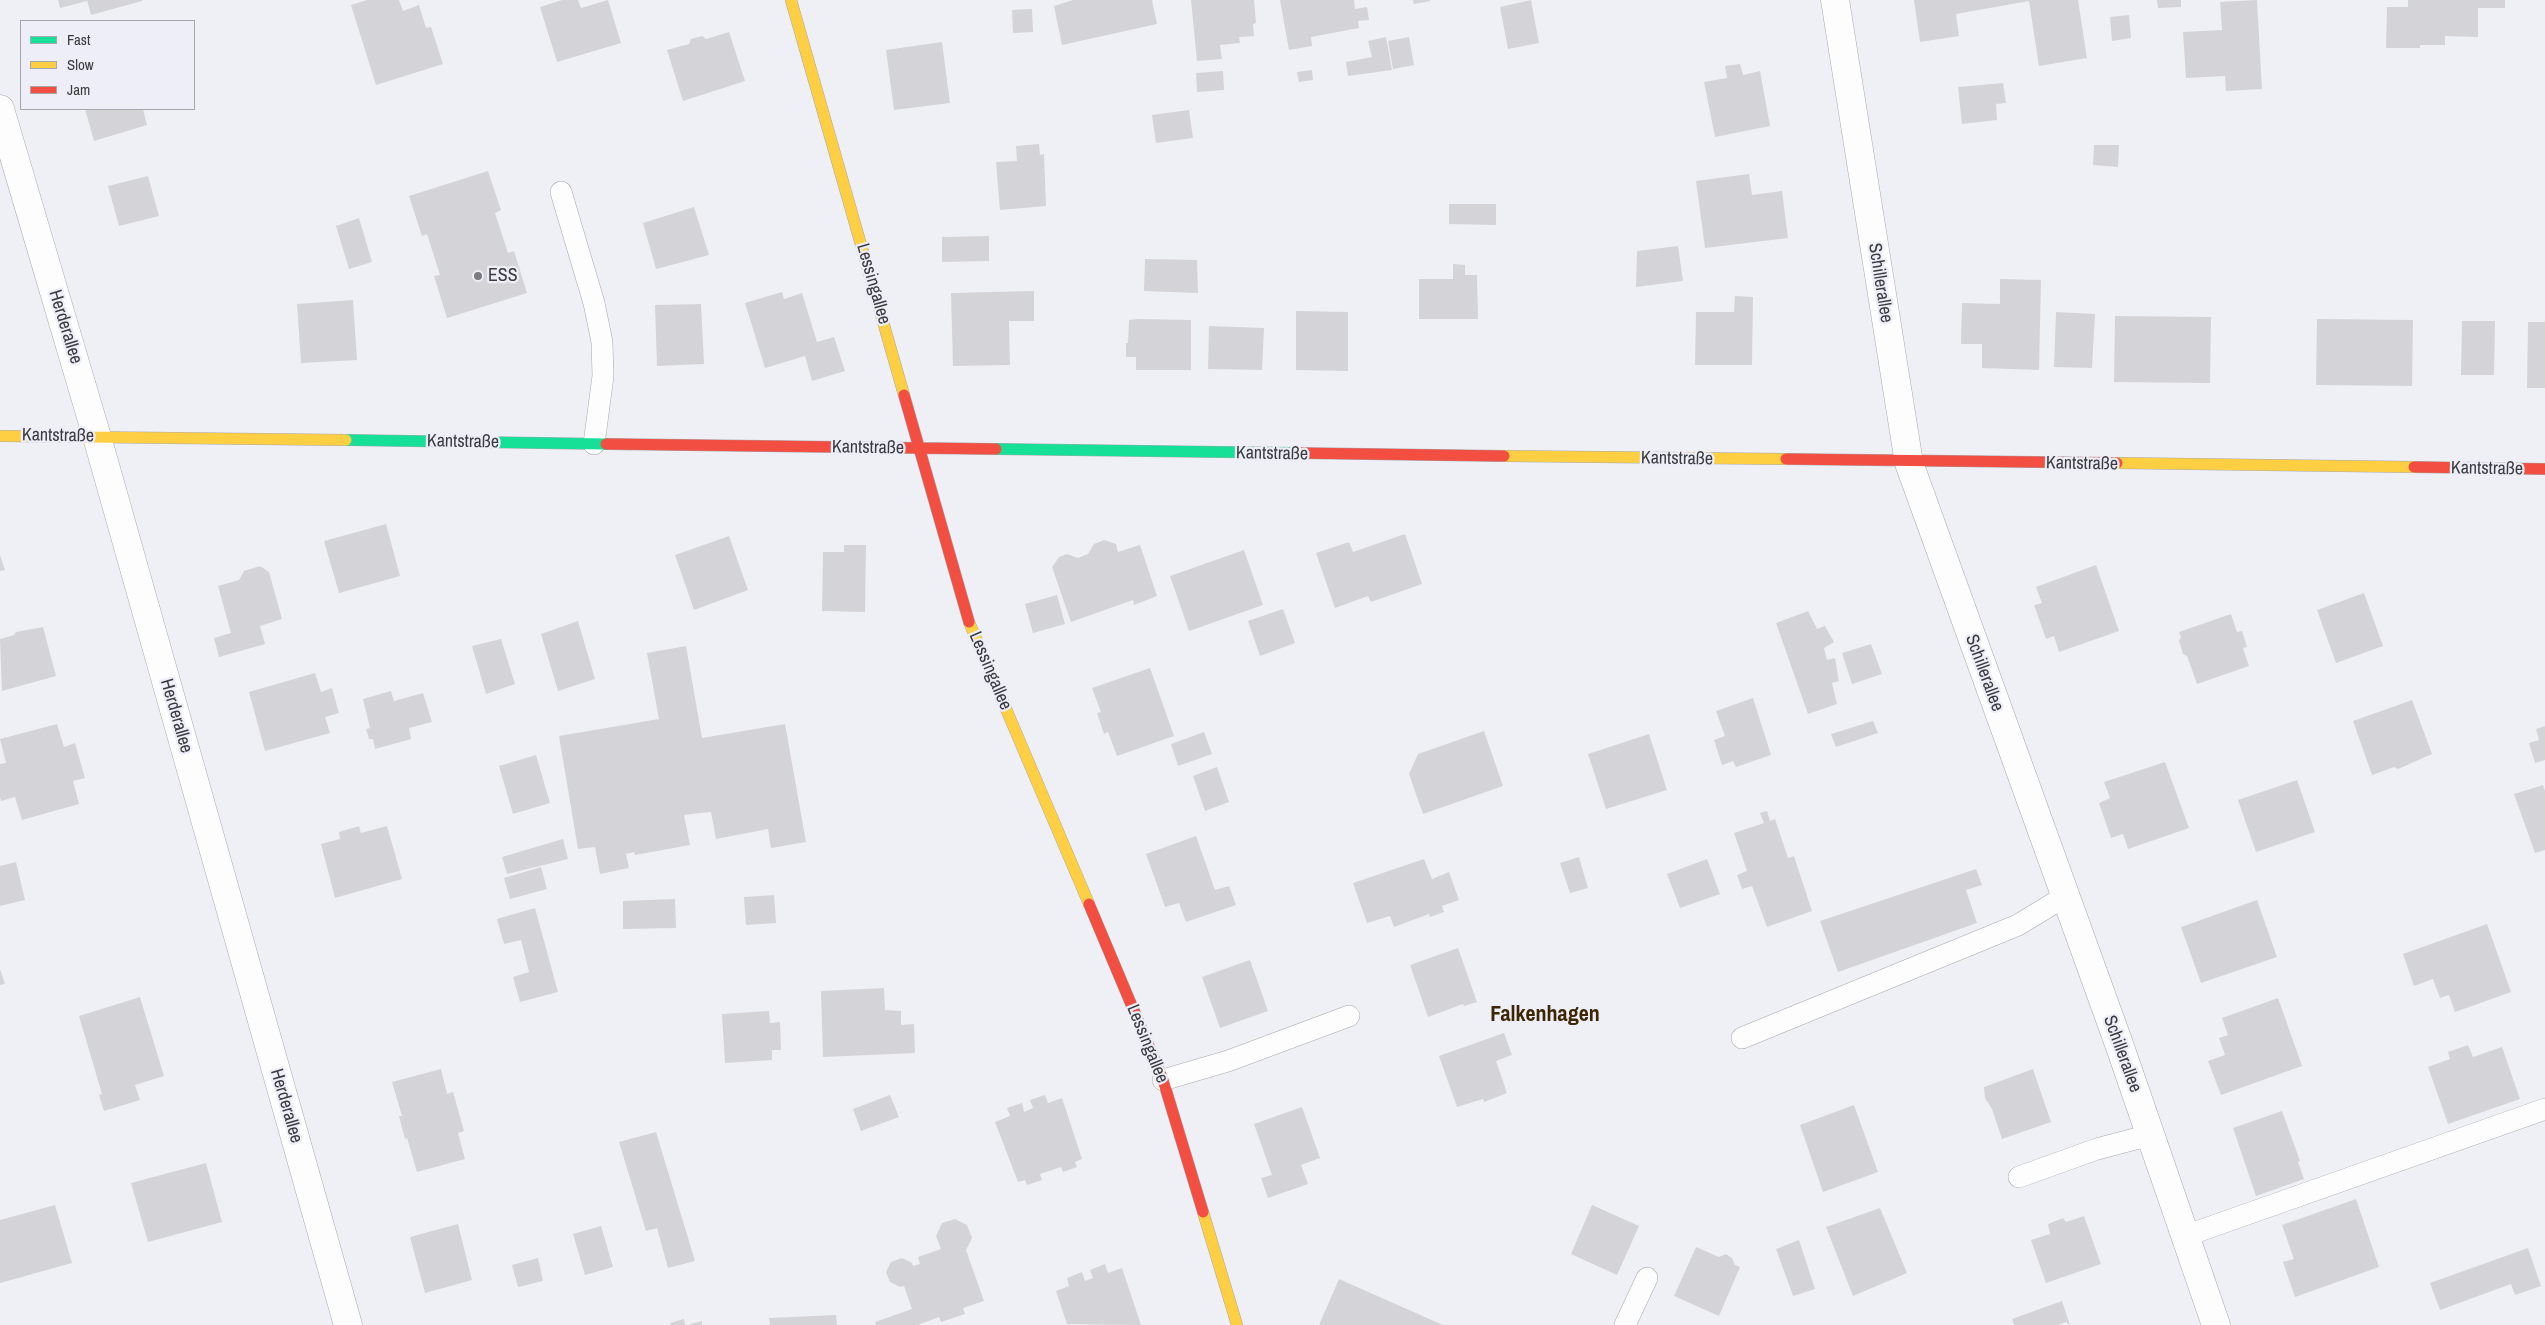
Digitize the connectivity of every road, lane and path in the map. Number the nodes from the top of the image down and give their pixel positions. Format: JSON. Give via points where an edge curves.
{"nodes":[{"id":1,"x":791,"y":0,"type":"edge"},
{"id":2,"x":1835,"y":0,"type":"edge"},
{"id":3,"x":0,"y":109,"type":"edge"},
{"id":4,"x":561,"y":192,"type":"dead end"},
{"id":5,"x":0,"y":436,"type":"edge"},
{"id":6,"x":97,"y":437,"type":"junction"},
{"id":7,"x":594,"y":444,"type":"junction"},
{"id":8,"x":921,"y":449,"type":"junction"},
{"id":9,"x":1909,"y":462,"type":"junction"},
{"id":10,"x":2545,"y":469,"type":"edge"},
{"id":11,"x":2064,"y":897,"type":"junction"},
{"id":12,"x":1349,"y":1016,"type":"dead end"},
{"id":13,"x":1742,"y":1038,"type":"dead end"},
{"id":14,"x":1163,"y":1080,"type":"junction"},
{"id":15,"x":2545,"y":1108,"type":"edge"},
{"id":16,"x":2150,"y":1135,"type":"junction"},
{"id":17,"x":2019,"y":1177,"type":"dead end"},
{"id":18,"x":2185,"y":1236,"type":"junction"},
{"id":19,"x":1647,"y":1278,"type":"dead end"},
{"id":20,"x":348,"y":1325,"type":"edge"},
{"id":21,"x":1237,"y":1325,"type":"edge"},
{"id":22,"x":1625,"y":1325,"type":"edge"},
{"id":23,"x":2216,"y":1325,"type":"edge"}],
"edges":[{"from":1,"to":8,"type":"street","name":"Lessingallee"},
{"from":2,"to":9,"type":"street","name":"Schillerallee"},
{"from":3,"to":6,"type":"street","name":"Herderallee"},
{"from":4,"to":7,"type":"lane","via":[[594,303],[602,342],[604,376]]},
{"from":5,"to":6,"type":"street","name":"Kantstraße"},
{"from":6,"to":7,"type":"street","name":"Kantstraße"},
{"from":6,"to":20,"type":"street","name":"Herderallee"},
{"from":7,"to":8,"type":"street","name":"Kantstraße"},
{"from":8,"to":9,"type":"street","name":"Kantstraße"},
{"from":8,"to":14,"type":"street","name":"Lessingallee","via":[[970,624]]},
{"from":9,"to":10,"type":"street","name":"Kantstraße"},
{"from":9,"to":11,"type":"street","name":"Schillerallee"},
{"from":11,"to":13,"type":"lane","via":[[2018,925]]},
{"from":11,"to":16,"type":"street","name":"Schillerallee"},
{"from":12,"to":14,"type":"lane","via":[[1228,1061]]},
{"from":14,"to":21,"type":"street","name":"Lessingallee"},
{"from":15,"to":18,"type":"lane"},
{"from":16,"to":17,"type":"lane","via":[[2097,1149]]},
{"from":16,"to":18,"type":"street","name":"Schillerallee"},
{"from":18,"to":23,"type":"street","name":"Schillerallee"},
{"from":19,"to":22,"type":"lane"}]}
